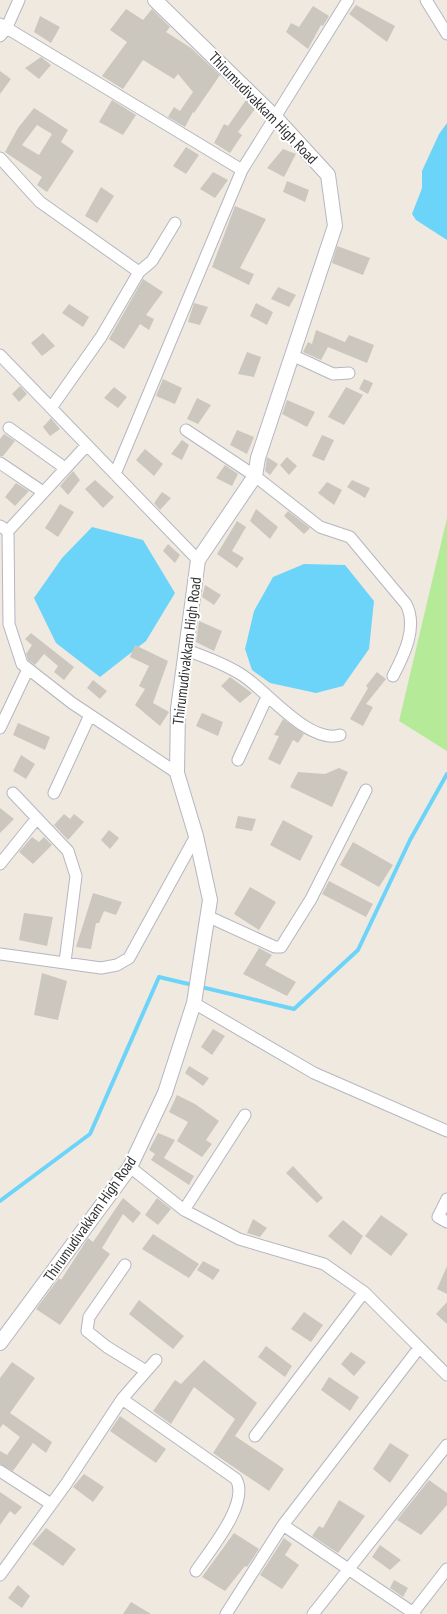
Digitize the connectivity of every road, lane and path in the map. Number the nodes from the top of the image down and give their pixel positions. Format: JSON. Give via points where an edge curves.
{"nodes":[{"id":1,"x":19,"y":0,"type":"edge"},
{"id":2,"x":154,"y":0,"type":"edge"},
{"id":3,"x":348,"y":0,"type":"edge"},
{"id":4,"x":426,"y":0,"type":"edge"},
{"id":5,"x":2,"y":30,"type":"edge"},
{"id":6,"x":447,"y":34,"type":"edge"},
{"id":7,"x":274,"y":116,"type":"junction"},
{"id":8,"x":0,"y":158,"type":"edge"},
{"id":9,"x":242,"y":170,"type":"junction"},
{"id":10,"x":175,"y":223,"type":"dead end"},
{"id":11,"x":139,"y":272,"type":"junction"},
{"id":12,"x":0,"y":355,"type":"edge"},
{"id":13,"x":294,"y":356,"type":"junction"},
{"id":14,"x":349,"y":373,"type":"dead end"},
{"id":15,"x":51,"y":408,"type":"junction"},
{"id":16,"x":9,"y":428,"type":"dead end"},
{"id":17,"x":186,"y":430,"type":"dead end"},
{"id":18,"x":87,"y":445,"type":"junction"},
{"id":19,"x":0,"y":462,"type":"edge"},
{"id":20,"x":66,"y":468,"type":"junction"},
{"id":21,"x":115,"y":474,"type":"junction"},
{"id":22,"x":255,"y":476,"type":"junction"},
{"id":23,"x":43,"y":492,"type":"junction"},
{"id":24,"x":4,"y":528,"type":"edge"},
{"id":25,"x":198,"y":560,"type":"junction"},
{"id":26,"x":186,"y":650,"type":"junction"},
{"id":27,"x":28,"y":669,"type":"junction"},
{"id":28,"x":393,"y":676,"type":"dead end"},
{"id":29,"x":267,"y":697,"type":"junction"},
{"id":30,"x":90,"y":715,"type":"junction"},
{"id":31,"x":0,"y":728,"type":"edge"},
{"id":32,"x":340,"y":735,"type":"dead end"},
{"id":33,"x":238,"y":760,"type":"dead end"},
{"id":34,"x":177,"y":772,"type":"junction"},
{"id":35,"x":366,"y":790,"type":"dead end"},
{"id":36,"x":13,"y":793,"type":"dead end"},
{"id":37,"x":54,"y":793,"type":"dead end"},
{"id":38,"x":37,"y":818,"type":"junction"},
{"id":39,"x":196,"y":836,"type":"junction"},
{"id":40,"x":0,"y":864,"type":"edge"},
{"id":41,"x":207,"y":916,"type":"junction"},
{"id":42,"x":0,"y":954,"type":"edge"},
{"id":43,"x":66,"y":962,"type":"junction"},
{"id":44,"x":195,"y":998,"type":"junction"},
{"id":45,"x":245,"y":1115,"type":"dead end"},
{"id":46,"x":447,"y":1130,"type":"edge"},
{"id":47,"x":130,"y":1167,"type":"junction"},
{"id":48,"x":447,"y":1199,"type":"edge"},
{"id":49,"x":184,"y":1210,"type":"junction"},
{"id":50,"x":447,"y":1222,"type":"edge"},
{"id":51,"x":124,"y":1265,"type":"dead end"},
{"id":52,"x":364,"y":1292,"type":"junction"},
{"id":53,"x":0,"y":1343,"type":"edge"},
{"id":54,"x":419,"y":1348,"type":"junction"},
{"id":55,"x":156,"y":1360,"type":"dead end"},
{"id":56,"x":146,"y":1371,"type":"junction"},
{"id":57,"x":447,"y":1375,"type":"edge"},
{"id":58,"x":122,"y":1399,"type":"junction"},
{"id":59,"x":256,"y":1436,"type":"dead end"},
{"id":60,"x":447,"y":1445,"type":"edge"},
{"id":61,"x":0,"y":1471,"type":"edge"},
{"id":62,"x":51,"y":1504,"type":"junction"},
{"id":63,"x":283,"y":1525,"type":"junction"},
{"id":64,"x":348,"y":1569,"type":"junction"},
{"id":65,"x":447,"y":1569,"type":"edge"},
{"id":66,"x":196,"y":1571,"type":"dead end"},
{"id":67,"x":0,"y":1575,"type":"edge"},
{"id":68,"x":226,"y":1614,"type":"edge"},
{"id":69,"x":313,"y":1614,"type":"edge"},
{"id":70,"x":413,"y":1614,"type":"edge"}],
"edges":[{"from":1,"to":5,"type":"street"},
{"from":2,"to":7,"type":"street","name":"Thirumudivakkam High Road"},
{"from":3,"to":7,"type":"street"},
{"from":4,"to":6,"type":"street"},
{"from":5,"to":9,"type":"street"},
{"from":7,"to":9,"type":"street"},
{"from":7,"to":13,"type":"street","name":"Thirumudivakkam High Road","via":[[328,175],[335,226]]},
{"from":8,"to":11,"type":"street","via":[[40,202]]},
{"from":9,"to":21,"type":"street"},
{"from":10,"to":11,"type":"street","via":[[152,261]]},
{"from":11,"to":15,"type":"street","via":[[101,337]]},
{"from":12,"to":15,"type":"street"},
{"from":13,"to":14,"type":"street","via":[[333,374]]},
{"from":13,"to":22,"type":"street","name":"Thirumudivakkam High Road","via":[[258,458]]},
{"from":15,"to":18,"type":"street"},
{"from":16,"to":20,"type":"street"},
{"from":17,"to":22,"type":"street"},
{"from":18,"to":20,"type":"street"},
{"from":18,"to":21,"type":"street"},
{"from":19,"to":23,"type":"street"},
{"from":20,"to":23,"type":"street"},
{"from":21,"to":25,"type":"street"},
{"from":22,"to":25,"type":"street","name":"Thirumudivakkam High Road"},
{"from":22,"to":28,"type":"street","via":[[320,527],[350,537],[406,604],[411,613],[410,634]]},
{"from":23,"to":24,"type":"street"},
{"from":24,"to":27,"type":"street","via":[[9,624],[22,664]]},
{"from":25,"to":26,"type":"street","name":"Thirumudivakkam High Road"},
{"from":26,"to":29,"type":"street","via":[[216,660],[243,675]]},
{"from":26,"to":34,"type":"street","name":"Thirumudivakkam High Road","via":[[178,709]]},
{"from":27,"to":30,"type":"street"},
{"from":27,"to":31,"type":"street"},
{"from":29,"to":32,"type":"street","via":[[325,736]]},
{"from":29,"to":33,"type":"street"},
{"from":30,"to":34,"type":"street"},
{"from":30,"to":37,"type":"street"},
{"from":34,"to":39,"type":"street","name":"Thirumudivakkam High Road"},
{"from":35,"to":41,"type":"street","via":[[311,899],[281,947]]},
{"from":36,"to":38,"type":"street"},
{"from":38,"to":40,"type":"street"},
{"from":38,"to":43,"type":"street","via":[[68,851],[74,863],[76,876]]},
{"from":39,"to":41,"type":"street","name":"Thirumudivakkam High Road","via":[[210,900]]},
{"from":39,"to":43,"type":"street","via":[[129,958],[101,968]]},
{"from":41,"to":44,"type":"street","name":"Thirumudivakkam High Road"},
{"from":42,"to":43,"type":"street"},
{"from":44,"to":46,"type":"street","via":[[314,1074]]},
{"from":44,"to":47,"type":"street","name":"Thirumudivakkam High Road","via":[[166,1093]]},
{"from":45,"to":49,"type":"street"},
{"from":47,"to":49,"type":"street"},
{"from":47,"to":53,"type":"street","name":"Thirumudivakkam High Road"},
{"from":48,"to":50,"type":"street","via":[[438,1217]]},
{"from":49,"to":52,"type":"street","via":[[238,1239],[324,1264]]},
{"from":51,"to":56,"type":"street","via":[[89,1317],[87,1331]]},
{"from":52,"to":54,"type":"street"},
{"from":52,"to":59,"type":"street"},
{"from":54,"to":57,"type":"street"},
{"from":54,"to":63,"type":"street"},
{"from":55,"to":56,"type":"street"},
{"from":56,"to":58,"type":"street"},
{"from":58,"to":62,"type":"street"},
{"from":58,"to":66,"type":"street","via":[[236,1479],[240,1486],[240,1497],[232,1517]]},
{"from":60,"to":64,"type":"street"},
{"from":61,"to":62,"type":"street"},
{"from":62,"to":67,"type":"street"},
{"from":63,"to":64,"type":"street"},
{"from":63,"to":68,"type":"street"},
{"from":64,"to":69,"type":"street"},
{"from":64,"to":70,"type":"street"},
{"from":65,"to":70,"type":"street"}]}
